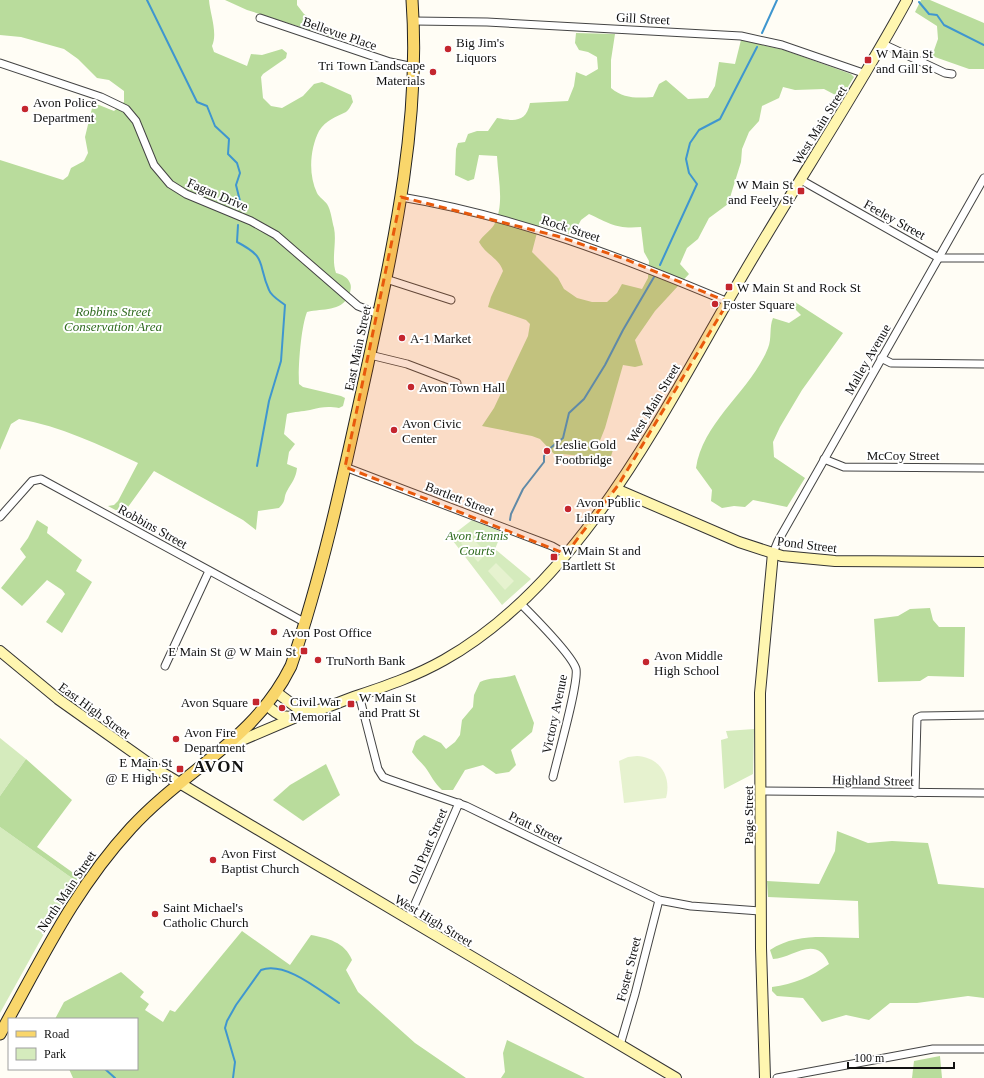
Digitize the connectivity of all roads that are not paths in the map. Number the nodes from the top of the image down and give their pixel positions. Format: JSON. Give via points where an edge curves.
{"nodes":[{"id":1,"x":412,"y":0,"type":"edge"},
{"id":2,"x":907,"y":0,"type":"edge"},
{"id":3,"x":260,"y":18,"type":"dead end"},
{"id":4,"x":414,"y":21,"type":"junction"},
{"id":5,"x":883,"y":44,"type":"junction"},
{"id":6,"x":0,"y":63,"type":"edge"},
{"id":7,"x":414,"y":67,"type":"junction"},
{"id":8,"x":866,"y":74,"type":"junction"},
{"id":9,"x":952,"y":74,"type":"dead end"},
{"id":10,"x":984,"y":178,"type":"edge"},
{"id":11,"x":801,"y":180,"type":"junction"},
{"id":12,"x":401,"y":197,"type":"junction"},
{"id":13,"x":939,"y":258,"type":"junction"},
{"id":14,"x":984,"y":258,"type":"edge"},
{"id":15,"x":386,"y":279,"type":"junction"},
{"id":16,"x":451,"y":300,"type":"dead end"},
{"id":17,"x":728,"y":302,"type":"junction"},
{"id":18,"x":378,"y":314,"type":"junction"},
{"id":19,"x":370,"y":355,"type":"junction"},
{"id":20,"x":881,"y":358,"type":"junction"},
{"id":21,"x":984,"y":364,"type":"edge"},
{"id":22,"x":457,"y":383,"type":"dead end"},
{"id":23,"x":824,"y":459,"type":"junction"},
{"id":24,"x":345,"y":467,"type":"junction"},
{"id":25,"x":984,"y":468,"type":"edge"},
{"id":26,"x":616,"y":489,"type":"junction"},
{"id":27,"x":0,"y":517,"type":"edge"},
{"id":28,"x":773,"y":553,"type":"junction"},
{"id":29,"x":566,"y":554,"type":"junction"},
{"id":30,"x":984,"y":562,"type":"edge"},
{"id":31,"x":209,"y":571,"type":"junction"},
{"id":32,"x":520,"y":602,"type":"junction"},
{"id":33,"x":304,"y":622,"type":"junction"},
{"id":34,"x":0,"y":651,"type":"edge"},
{"id":35,"x":165,"y":666,"type":"dead end"},
{"id":36,"x":276,"y":692,"type":"junction"},
{"id":37,"x":359,"y":695,"type":"junction"},
{"id":38,"x":267,"y":705,"type":"junction"},
{"id":39,"x":315,"y":710,"type":"junction"},
{"id":40,"x":984,"y":715,"type":"edge"},
{"id":41,"x":296,"y":718,"type":"junction"},
{"id":42,"x":226,"y":746,"type":"junction"},
{"id":43,"x":553,"y":777,"type":"dead end"},
{"id":44,"x":180,"y":782,"type":"junction"},
{"id":45,"x":762,"y":790,"type":"junction"},
{"id":46,"x":915,"y":793,"type":"junction"},
{"id":47,"x":984,"y":793,"type":"edge"},
{"id":48,"x":459,"y":803,"type":"junction"},
{"id":49,"x":659,"y":900,"type":"junction"},
{"id":50,"x":760,"y":911,"type":"junction"},
{"id":51,"x":408,"y":920,"type":"junction"},
{"id":52,"x":8,"y":1018,"type":"edge"},
{"id":53,"x":8,"y":1019,"type":"edge"},
{"id":54,"x":0,"y":1034,"type":"edge"},
{"id":55,"x":620,"y":1045,"type":"junction"},
{"id":56,"x":984,"y":1049,"type":"edge"},
{"id":57,"x":676,"y":1078,"type":"edge"},
{"id":58,"x":765,"y":1078,"type":"edge"},
{"id":59,"x":776,"y":1078,"type":"edge"}],
"edges":[{"from":1,"to":4,"type":"main road","name":"East Main Street"},
{"from":2,"to":5,"type":"main road","name":"West Main Street"},
{"from":3,"to":7,"type":"street","name":"Bellevue Place","via":[[390,62]]},
{"from":4,"to":7,"type":"main road","name":"East Main Street"},
{"from":4,"to":8,"type":"street","name":"Gill Street","via":[[487,22],[741,36],[782,45]]},
{"from":5,"to":8,"type":"main road","name":"West Main Street"},
{"from":5,"to":9,"type":"street"},
{"from":6,"to":18,"type":"street","name":"Fagan Drive","via":[[101,97],[126,109],[136,121],[154,164],[170,184],[186,194],[276,235],[358,306]]},
{"from":7,"to":12,"type":"main road","name":"East Main Street"},
{"from":8,"to":11,"type":"main road","name":"West Main Street"},
{"from":10,"to":13,"type":"street","name":"Malley Avenue"},
{"from":11,"to":13,"type":"street","name":"Feeley Street"},
{"from":11,"to":17,"type":"main road","name":"West Main Street"},
{"from":12,"to":15,"type":"main road","name":"East Main Street"},
{"from":12,"to":17,"type":"street","name":"Rock Street","via":[[436,203],[556,236],[625,259]]},
{"from":13,"to":14,"type":"street","name":"Feeley Street"},
{"from":13,"to":20,"type":"street","name":"Malley Avenue"},
{"from":15,"to":16,"type":"street"},
{"from":15,"to":18,"type":"main road","name":"East Main Street"},
{"from":17,"to":26,"type":"main road","name":"West Main Street"},
{"from":18,"to":19,"type":"main road","name":"East Main Street"},
{"from":19,"to":22,"type":"street","via":[[407,364]]},
{"from":19,"to":24,"type":"main road","name":"East Main Street"},
{"from":20,"to":21,"type":"street","via":[[891,363]]},
{"from":20,"to":23,"type":"street","name":"Malley Avenue"},
{"from":23,"to":25,"type":"street","name":"McCoy Street","via":[[844,467]]},
{"from":23,"to":28,"type":"street","name":"Malley Avenue"},
{"from":24,"to":29,"type":"street","name":"Bartlett Street","via":[[544,543]]},
{"from":24,"to":33,"type":"main road","name":"East Main Street"},
{"from":26,"to":28,"type":"main road","name":"Pond Street","via":[[739,542]]},
{"from":26,"to":29,"type":"main road","name":"West Main Street"},
{"from":27,"to":31,"type":"street","name":"Robbins Street","via":[[32,481],[41,479]]},
{"from":28,"to":30,"type":"main road","name":"Pond Street","via":[[820,561]]},
{"from":28,"to":45,"type":"main road","name":"Page Street","via":[[760,693]]},
{"from":29,"to":32,"type":"main road","name":"West Main Street"},
{"from":31,"to":33,"type":"street","name":"Robbins Street"},
{"from":31,"to":35,"type":"street"},
{"from":32,"to":37,"type":"main road","name":"West Main Street","via":[[486,632],[445,660],[408,678]]},
{"from":32,"to":43,"type":"street","name":"Victory Avenue","via":[[564,652],[576,670],[574,689]]},
{"from":33,"to":36,"type":"main road","name":"East Main Street","via":[[291,666]]},
{"from":34,"to":44,"type":"main road","name":"East High Street","via":[[72,710],[161,772]]},
{"from":36,"to":38,"type":"main road","name":"East Main Street"},
{"from":36,"to":39,"type":"main road","via":[[296,707]]},
{"from":37,"to":39,"type":"main road","name":"West Main Street"},
{"from":37,"to":48,"type":"street","name":"Pratt Street","via":[[380,773],[395,782]]},
{"from":38,"to":41,"type":"main road","via":[[280,715]]},
{"from":38,"to":42,"type":"main road","name":"East Main Street"},
{"from":39,"to":41,"type":"main road","name":"West Main Street"},
{"from":40,"to":46,"type":"street","via":[[917,718]]},
{"from":41,"to":42,"type":"main road","name":"West Main Street"},
{"from":42,"to":44,"type":"main road","name":"North Main Street"},
{"from":44,"to":51,"type":"main road","name":"West High Street"},
{"from":44,"to":52,"type":"main road","name":"North Main Street","via":[[127,832],[83,888],[51,938]]},
{"from":45,"to":46,"type":"street","name":"Highland Street"},
{"from":45,"to":50,"type":"main road","name":"Page Street"},
{"from":46,"to":47,"type":"street","name":"Highland Street"},
{"from":48,"to":49,"type":"street","name":"Pratt Street"},
{"from":48,"to":51,"type":"street","name":"Old Pratt Street"},
{"from":49,"to":50,"type":"street","name":"Pratt Street","via":[[687,906]]},
{"from":49,"to":55,"type":"street","name":"Foster Street"},
{"from":50,"to":58,"type":"main road","name":"Page Street"},
{"from":51,"to":55,"type":"main road","name":"West High Street"},
{"from":53,"to":54,"type":"main road","name":"North Main Street"},
{"from":55,"to":57,"type":"main road","name":"West High Street"},
{"from":56,"to":59,"type":"street","via":[[933,1049]]}]}
